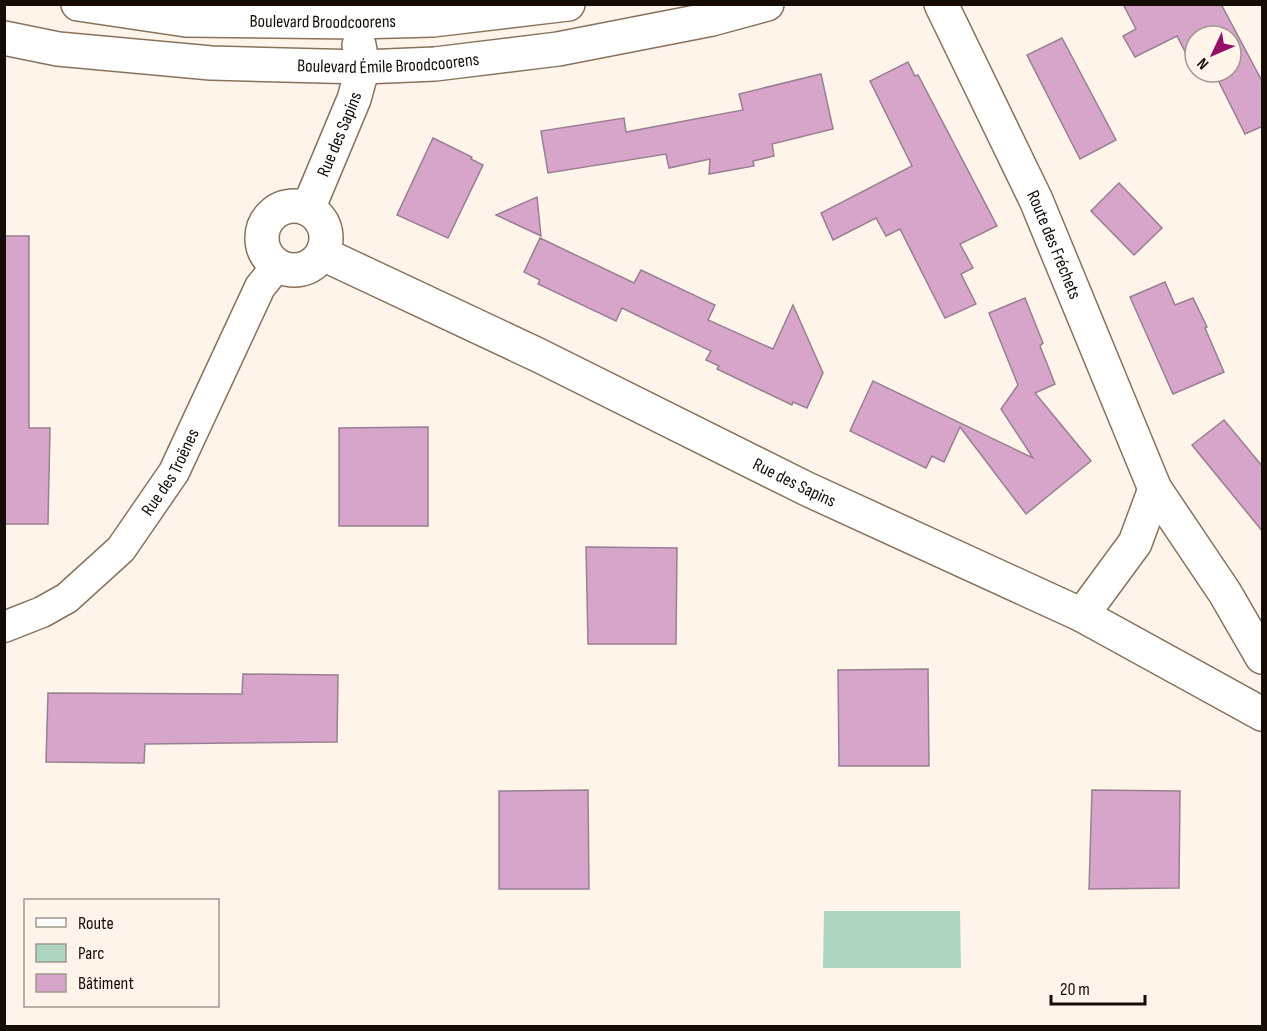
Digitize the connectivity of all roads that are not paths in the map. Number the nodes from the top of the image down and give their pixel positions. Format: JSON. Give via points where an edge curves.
{"nodes":[{"id":1,"x":78,"y":4,"type":"edge"},
{"id":2,"x":568,"y":4,"type":"edge"},
{"id":3,"x":766,"y":4,"type":"edge"},
{"id":4,"x":941,"y":4,"type":"edge"},
{"id":5,"x":355,"y":22,"type":"junction"},
{"id":6,"x":4,"y":38,"type":"edge"},
{"id":7,"x":363,"y":67,"type":"junction"},
{"id":8,"x":308,"y":209,"type":"junction"},
{"id":9,"x":322,"y":254,"type":"junction"},
{"id":10,"x":277,"y":266,"type":"junction"},
{"id":11,"x":1155,"y":489,"type":"junction"},
{"id":12,"x":1082,"y":615,"type":"junction"},
{"id":13,"x":4,"y":627,"type":"edge"},
{"id":14,"x":1262,"y":656,"type":"edge"},
{"id":15,"x":1233,"y":698,"type":"junction"},
{"id":16,"x":1263,"y":714,"type":"edge"}],
"edges":[{"from":1,"to":5,"type":"street","name":"Boulevard Broodcoorens","via":[[186,20]]},
{"from":2,"to":5,"type":"street","name":"Boulevard Broodcoorens","via":[[433,20]]},
{"from":3,"to":7,"type":"street","name":"Boulevard Émile Broodcoorens","via":[[712,19],[558,49],[435,64]]},
{"from":4,"to":11,"type":"street","name":"Route des Fréchets","via":[[1036,200]]},
{"from":5,"to":7,"type":"street","name":"Rue des Sapins"},
{"from":6,"to":7,"type":"street","name":"Boulevard Émile Broodcoorens","via":[[58,49],[211,63]]},
{"from":7,"to":8,"type":"street","name":"Rue des Sapins","via":[[354,99]]},
{"from":8,"to":9,"type":"street","via":[[326,234]]},
{"from":8,"to":10,"type":"street","via":[[297,206],[277,211],[264,227],[263,249]]},
{"from":9,"to":10,"type":"street","via":[[316,262],[297,271]]},
{"from":9,"to":12,"type":"street","name":"Rue des Sapins","via":[[538,355],[807,489]]},
{"from":10,"to":13,"type":"street","name":"Rue des Troënes","via":[[260,287],[174,472],[122,549],[67,598]]},
{"from":11,"to":12,"type":"street","via":[[1136,543]]},
{"from":11,"to":14,"type":"street","name":"Route des Fréchets"},
{"from":12,"to":15,"type":"street","name":"Rue des Sapins"},
{"from":14,"to":15,"type":"street","name":"Route des Fréchets"},
{"from":15,"to":16,"type":"street","name":"Rue des Sapins"}]}
